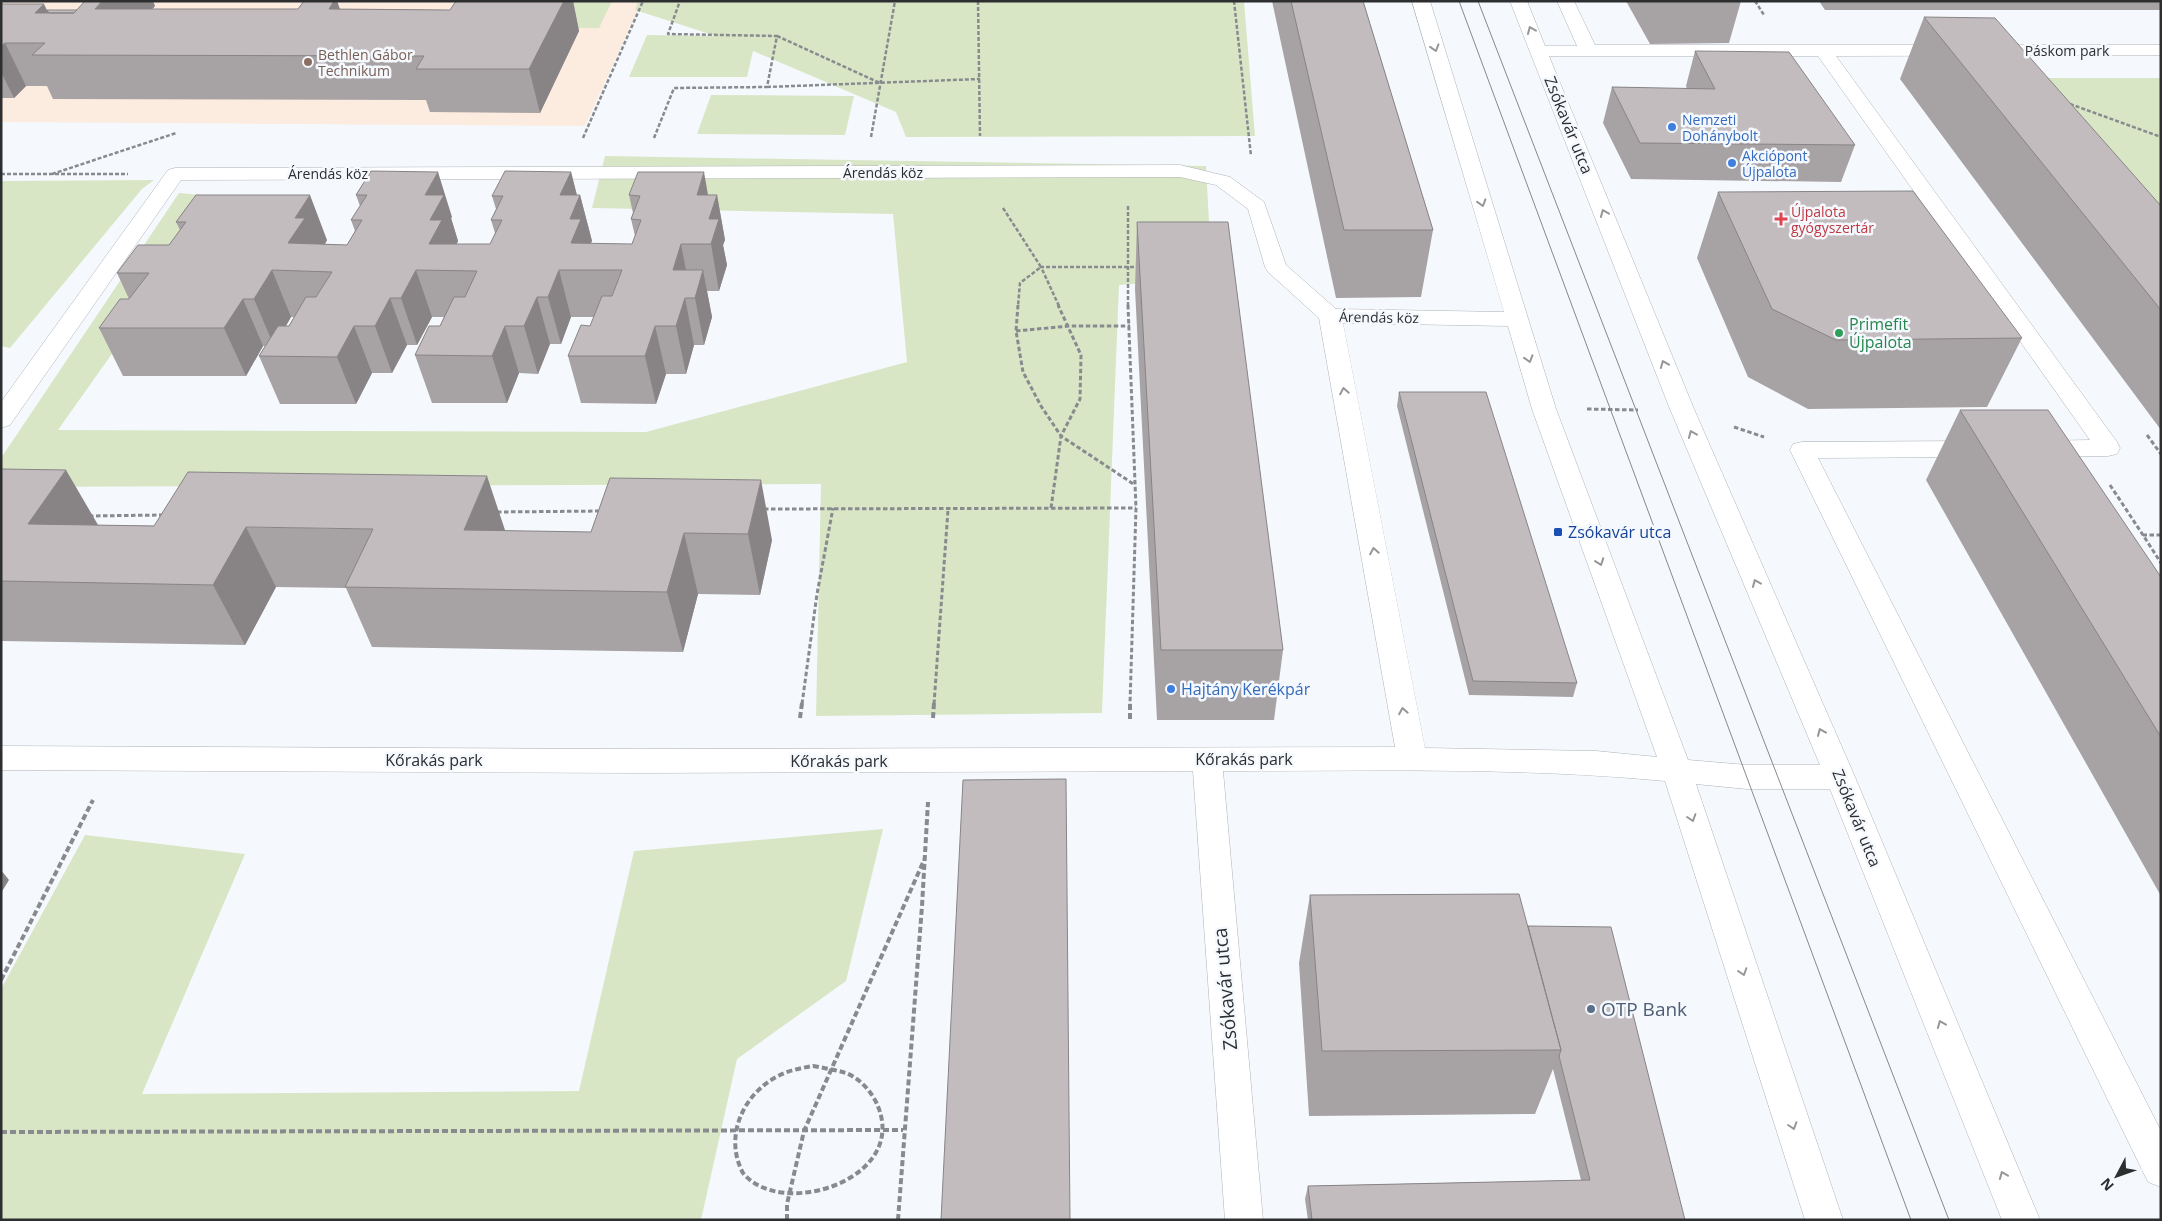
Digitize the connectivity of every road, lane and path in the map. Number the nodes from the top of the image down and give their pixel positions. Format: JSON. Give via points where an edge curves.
{"nodes":[{"id":1,"x":643,"y":1,"type":"edge"},
{"id":2,"x":680,"y":1,"type":"edge"},
{"id":3,"x":895,"y":1,"type":"edge"},
{"id":4,"x":978,"y":1,"type":"edge"},
{"id":5,"x":1234,"y":1,"type":"edge"},
{"id":6,"x":1421,"y":1,"type":"edge"},
{"id":7,"x":1518,"y":1,"type":"edge"},
{"id":8,"x":1566,"y":1,"type":"edge"},
{"id":9,"x":777,"y":36,"type":"junction"},
{"id":10,"x":1823,"y":50,"type":"junction"},
{"id":11,"x":2161,"y":50,"type":"edge"},
{"id":12,"x":1540,"y":51,"type":"junction"},
{"id":13,"x":1589,"y":51,"type":"junction"},
{"id":14,"x":980,"y":79,"type":"junction"},
{"id":15,"x":880,"y":84,"type":"junction"},
{"id":16,"x":767,"y":87,"type":"junction"},
{"id":17,"x":2061,"y":101,"type":"edge"},
{"id":18,"x":176,"y":134,"type":"dead end"},
{"id":19,"x":2161,"y":137,"type":"edge"},
{"id":20,"x":864,"y":172,"type":"junction"},
{"id":21,"x":980,"y":172,"type":"junction"},
{"id":22,"x":1128,"y":172,"type":"junction"},
{"id":23,"x":568,"y":173,"type":"junction"},
{"id":24,"x":640,"y":173,"type":"junction"},
{"id":25,"x":1,"y":174,"type":"edge"},
{"id":26,"x":175,"y":174,"type":"junction"},
{"id":27,"x":49,"y":175,"type":"junction"},
{"id":28,"x":1257,"y":206,"type":"junction"},
{"id":29,"x":1041,"y":267,"type":"junction"},
{"id":30,"x":1127,"y":267,"type":"junction"},
{"id":31,"x":1147,"y":267,"type":"edge"},
{"id":32,"x":1330,"y":316,"type":"junction"},
{"id":33,"x":1517,"y":319,"type":"junction"},
{"id":34,"x":1069,"y":326,"type":"junction"},
{"id":35,"x":1130,"y":326,"type":"junction"},
{"id":36,"x":1016,"y":330,"type":"junction"},
{"id":37,"x":1544,"y":409,"type":"junction"},
{"id":38,"x":1682,"y":409,"type":"junction"},
{"id":39,"x":1,"y":420,"type":"edge"},
{"id":40,"x":2143,"y":430,"type":"dead end"},
{"id":41,"x":1061,"y":436,"type":"junction"},
{"id":42,"x":2086,"y":448,"type":"junction"},
{"id":43,"x":1802,"y":450,"type":"junction"},
{"id":44,"x":2161,"y":454,"type":"edge"},
{"id":45,"x":1136,"y":485,"type":"junction"},
{"id":46,"x":833,"y":508,"type":"junction"},
{"id":47,"x":1051,"y":508,"type":"junction"},
{"id":48,"x":1136,"y":508,"type":"junction"},
{"id":49,"x":764,"y":509,"type":"dead end"},
{"id":50,"x":605,"y":510,"type":"edge"},
{"id":51,"x":948,"y":510,"type":"junction"},
{"id":52,"x":496,"y":512,"type":"dead end"},
{"id":53,"x":170,"y":515,"type":"edge"},
{"id":54,"x":80,"y":516,"type":"dead end"},
{"id":55,"x":2143,"y":535,"type":"junction"},
{"id":56,"x":2161,"y":535,"type":"edge"},
{"id":57,"x":2161,"y":563,"type":"edge"},
{"id":58,"x":115,"y":757,"type":"junction"},
{"id":59,"x":1,"y":758,"type":"edge"},
{"id":60,"x":1206,"y":759,"type":"junction"},
{"id":61,"x":1412,"y":759,"type":"junction"},
{"id":62,"x":930,"y":760,"type":"junction"},
{"id":63,"x":1129,"y":760,"type":"junction"},
{"id":64,"x":794,"y":761,"type":"junction"},
{"id":65,"x":1677,"y":771,"type":"junction"},
{"id":66,"x":1840,"y":777,"type":"junction"},
{"id":67,"x":926,"y":856,"type":"junction"},
{"id":68,"x":1,"y":980,"type":"edge"},
{"id":69,"x":831,"y":1067,"type":"junction"},
{"id":70,"x":883,"y":1130,"type":"junction"},
{"id":71,"x":904,"y":1130,"type":"junction"},
{"id":72,"x":735,"y":1131,"type":"junction"},
{"id":73,"x":804,"y":1131,"type":"junction"},
{"id":74,"x":1,"y":1132,"type":"edge"},
{"id":75,"x":2161,"y":1170,"type":"edge"},
{"id":76,"x":869,"y":1171,"type":"dead end"},
{"id":77,"x":763,"y":1195,"type":"dead end"},
{"id":78,"x":779,"y":1202,"type":"dead end"},
{"id":79,"x":787,"y":1204,"type":"junction"},
{"id":80,"x":795,"y":1204,"type":"dead end"},
{"id":81,"x":788,"y":1220,"type":"edge"},
{"id":82,"x":898,"y":1220,"type":"edge"},
{"id":83,"x":1244,"y":1220,"type":"edge"},
{"id":84,"x":1824,"y":1220,"type":"edge"},
{"id":85,"x":2021,"y":1220,"type":"edge"}],
"edges":[{"from":1,"to":23,"type":"path"},
{"from":2,"to":9,"type":"path","via":[[668,34]]},
{"from":3,"to":15,"type":"path"},
{"from":4,"to":14,"type":"path"},
{"from":5,"to":28,"type":"path"},
{"from":6,"to":33,"type":"street","one_way":true},
{"from":12,"to":7,"type":"street","name":"Zsókavár utca","one_way":true},
{"from":8,"to":13,"type":"street"},
{"from":9,"to":15,"type":"path"},
{"from":9,"to":16,"type":"path"},
{"from":10,"to":11,"type":"street","name":"Páskom park"},
{"from":10,"to":13,"type":"street","name":"Páskom park"},
{"from":10,"to":42,"type":"street","via":[[2108,448]]},
{"from":12,"to":13,"type":"street","name":"Páskom park"},
{"from":38,"to":12,"type":"street","name":"Zsókavár utca","one_way":true},
{"from":14,"to":15,"type":"path"},
{"from":14,"to":21,"type":"path"},
{"from":15,"to":16,"type":"path"},
{"from":15,"to":20,"type":"path"},
{"from":16,"to":24,"type":"path","via":[[674,88]]},
{"from":17,"to":19,"type":"path"},
{"from":18,"to":27,"type":"path"},
{"from":20,"to":21,"type":"street","name":"Árendás köz"},
{"from":20,"to":24,"type":"street","name":"Árendás köz"},
{"from":21,"to":22,"type":"street","name":"Árendás köz"},
{"from":21,"to":29,"type":"path"},
{"from":22,"to":28,"type":"street","name":"Árendás köz","via":[[1180,171],[1223,181]]},
{"from":22,"to":30,"type":"path"},
{"from":23,"to":24,"type":"street","name":"Árendás köz"},
{"from":23,"to":26,"type":"street","name":"Árendás köz"},
{"from":25,"to":27,"type":"path"},
{"from":26,"to":27,"type":"path"},
{"from":26,"to":39,"type":"street"},
{"from":28,"to":32,"type":"street","name":"Árendás köz","via":[[1276,267]]},
{"from":29,"to":30,"type":"path"},
{"from":29,"to":34,"type":"path"},
{"from":29,"to":36,"type":"path","via":[[1020,283]]},
{"from":30,"to":31,"type":"path"},
{"from":30,"to":35,"type":"path"},
{"from":32,"to":33,"type":"street","name":"Árendás köz"},
{"from":61,"to":32,"type":"street","one_way":true},
{"from":33,"to":37,"type":"street","one_way":true},
{"from":34,"to":35,"type":"path"},
{"from":34,"to":36,"type":"path"},
{"from":34,"to":41,"type":"path","via":[[1081,355],[1082,378],[1080,399]]},
{"from":35,"to":45,"type":"path"},
{"from":36,"to":41,"type":"path","via":[[1023,372]]},
{"from":37,"to":38,"type":"path"},
{"from":37,"to":65,"type":"street","one_way":true},
{"from":38,"to":43,"type":"path"},
{"from":66,"to":38,"type":"street","name":"Zsókavár utca","one_way":true},
{"from":40,"to":44,"type":"path"},
{"from":41,"to":45,"type":"path"},
{"from":41,"to":47,"type":"path"},
{"from":42,"to":43,"type":"street"},
{"from":42,"to":55,"type":"path"},
{"from":43,"to":75,"type":"street"},
{"from":45,"to":48,"type":"path"},
{"from":46,"to":49,"type":"path"},
{"from":46,"to":51,"type":"path"},
{"from":46,"to":64,"type":"path","via":[[817,594]]},
{"from":47,"to":48,"type":"path"},
{"from":47,"to":51,"type":"path"},
{"from":48,"to":63,"type":"path"},
{"from":50,"to":52,"type":"path"},
{"from":51,"to":62,"type":"path"},
{"from":53,"to":54,"type":"path"},
{"from":55,"to":56,"type":"path"},
{"from":55,"to":57,"type":"path"},
{"from":58,"to":59,"type":"street","name":"Kőrakás park"},
{"from":58,"to":64,"type":"street","name":"Kőrakás park"},
{"from":58,"to":68,"type":"path"},
{"from":60,"to":61,"type":"street","name":"Kőrakás park"},
{"from":60,"to":63,"type":"street","name":"Kőrakás park"},
{"from":60,"to":83,"type":"street","name":"Zsókavár utca"},
{"from":61,"to":65,"type":"street","name":"Kőrakás park","via":[[1596,764]]},
{"from":62,"to":63,"type":"street","name":"Kőrakás park"},
{"from":62,"to":64,"type":"street","name":"Kőrakás park"},
{"from":62,"to":67,"type":"path"},
{"from":65,"to":66,"type":"street","name":"Kőrakás park","via":[[1747,777]]},
{"from":65,"to":84,"type":"street","one_way":true},
{"from":85,"to":66,"type":"street","name":"Zsókavár utca","one_way":true},
{"from":67,"to":69,"type":"path"},
{"from":67,"to":71,"type":"path"},
{"from":69,"to":70,"type":"path","via":[[846,1071],[870,1088],[883,1115]]},
{"from":69,"to":72,"type":"path","via":[[813,1066],[778,1075],[749,1099]]},
{"from":69,"to":73,"type":"path"},
{"from":70,"to":71,"type":"path"},
{"from":70,"to":73,"type":"path"},
{"from":70,"to":76,"type":"path","via":[[880,1151]]},
{"from":71,"to":82,"type":"path"},
{"from":72,"to":73,"type":"path"},
{"from":72,"to":74,"type":"path"},
{"from":72,"to":77,"type":"path","via":[[737,1164],[745,1178]]},
{"from":73,"to":79,"type":"path"},
{"from":78,"to":79,"type":"path"},
{"from":79,"to":80,"type":"path"},
{"from":79,"to":81,"type":"path"}]}
